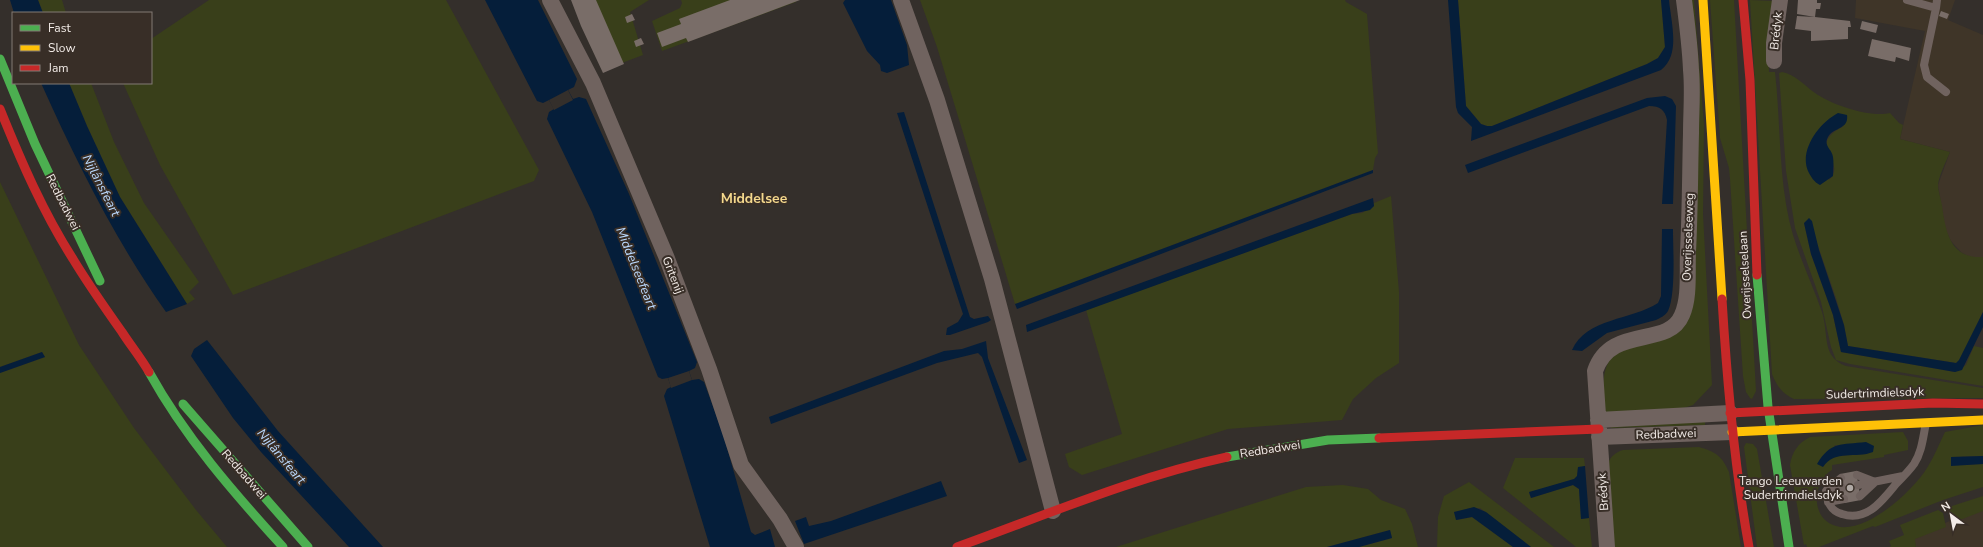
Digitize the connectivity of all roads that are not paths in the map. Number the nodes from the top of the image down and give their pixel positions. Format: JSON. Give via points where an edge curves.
{"nodes":[{"id":1,"x":550,"y":0,"type":"edge"},
{"id":2,"x":901,"y":0,"type":"edge"},
{"id":3,"x":1684,"y":0,"type":"edge"},
{"id":4,"x":1703,"y":0,"type":"edge"},
{"id":5,"x":1743,"y":0,"type":"edge"},
{"id":6,"x":1780,"y":0,"type":"edge"},
{"id":7,"x":1907,"y":0,"type":"edge"},
{"id":8,"x":1936,"y":4,"type":"edge"},
{"id":9,"x":0,"y":59,"type":"edge"},
{"id":10,"x":1774,"y":61,"type":"dead end"},
{"id":11,"x":1946,"y":92,"type":"dead end"},
{"id":12,"x":0,"y":109,"type":"edge"},
{"id":13,"x":131,"y":342,"type":"junction"},
{"id":14,"x":146,"y":366,"type":"junction"},
{"id":15,"x":1983,"y":404,"type":"edge"},
{"id":16,"x":1768,"y":410,"type":"junction"},
{"id":17,"x":1730,"y":413,"type":"junction"},
{"id":18,"x":1926,"y":413,"type":"junction"},
{"id":19,"x":1983,"y":420,"type":"edge"},
{"id":20,"x":1598,"y":429,"type":"junction"},
{"id":21,"x":1770,"y":431,"type":"junction"},
{"id":22,"x":1732,"y":432,"type":"junction"},
{"id":23,"x":1857,"y":475,"type":"dead end"},
{"id":24,"x":1903,"y":476,"type":"junction"},
{"id":25,"x":1841,"y":478,"type":"dead end"},
{"id":26,"x":1875,"y":482,"type":"junction"},
{"id":27,"x":1858,"y":485,"type":"dead end"},
{"id":28,"x":1842,"y":488,"type":"dead end"},
{"id":29,"x":1826,"y":491,"type":"junction"},
{"id":30,"x":1860,"y":496,"type":"dead end"},
{"id":31,"x":1844,"y":499,"type":"dead end"},
{"id":32,"x":1828,"y":502,"type":"junction"},
{"id":33,"x":1053,"y":511,"type":"junction"},
{"id":34,"x":283,"y":547,"type":"edge"},
{"id":35,"x":308,"y":547,"type":"edge"},
{"id":36,"x":796,"y":547,"type":"edge"},
{"id":37,"x":956,"y":547,"type":"edge"},
{"id":38,"x":1607,"y":547,"type":"edge"},
{"id":39,"x":1749,"y":547,"type":"edge"},
{"id":40,"x":1789,"y":547,"type":"edge"}],
"edges":[{"from":1,"to":36,"type":"street","name":"Gritenij","via":[[593,83],[666,256],[710,369],[741,465],[780,519]]},
{"from":2,"to":33,"type":"street","via":[[937,100],[992,279]]},
{"from":3,"to":20,"type":"street","name":"Overijsselseweg","via":[[1691,71],[1690,218],[1686,300],[1682,316],[1676,325],[1664,331],[1617,344],[1599,359],[1595,371]]},
{"from":4,"to":17,"type":"street","name":"Overijsselselaan"},
{"from":5,"to":16,"type":"street","name":"Overijsselselaan","via":[[1754,157],[1755,241],[1760,324]]},
{"from":6,"to":10,"type":"street","name":"Brédyk"},
{"from":7,"to":8,"type":"lane"},
{"from":8,"to":11,"type":"lane","via":[[1924,65],[1927,77]]},
{"from":9,"to":13,"type":"street","name":"Redbadwei","via":[[34,144]]},
{"from":12,"to":13,"type":"street","name":"Redbadwei","via":[[55,230],[122,334]]},
{"from":13,"to":14,"type":"street","name":"Redbadwei"},
{"from":14,"to":34,"type":"street","name":"Redbadwei","via":[[162,395],[198,448]]},
{"from":14,"to":35,"type":"street","name":"Redbadwei","via":[[176,396]]},
{"from":15,"to":18,"type":"street","name":"Sudertrimdielsdyk","via":[[1969,402]]},
{"from":16,"to":17,"type":"street","name":"Sudertrimdielsdyk"},
{"from":16,"to":18,"type":"street","name":"Sudertrimdielsdyk"},
{"from":16,"to":21,"type":"street","name":"Overijsselselaan"},
{"from":17,"to":20,"type":"street","name":"Redbadwei"},
{"from":17,"to":22,"type":"street","name":"Overijsselselaan"},
{"from":18,"to":19,"type":"street","name":"Sudertrimdielsdyk"},
{"from":18,"to":21,"type":"street","name":"Sudertrimdielsdyk"},
{"from":18,"to":24,"type":"lane","via":[[1921,451]]},
{"from":20,"to":22,"type":"street","name":"Redbadwei"},
{"from":20,"to":33,"type":"street","name":"Redbadwei","via":[[1328,440],[1284,446],[1188,465]]},
{"from":20,"to":38,"type":"street","name":"Brédyk"},
{"from":21,"to":22,"type":"street","name":"Sudertrimdielsdyk"},
{"from":21,"to":40,"type":"street","name":"Overijsselselaan"},
{"from":22,"to":39,"type":"street","name":"Overijsselselaan"},
{"from":23,"to":26,"type":"lane"},
{"from":24,"to":26,"type":"lane"},
{"from":24,"to":32,"type":"lane","via":[[1878,506],[1858,516],[1839,514]]},
{"from":25,"to":29,"type":"lane"},
{"from":26,"to":27,"type":"lane"},
{"from":26,"to":30,"type":"lane"},
{"from":28,"to":29,"type":"lane"},
{"from":29,"to":32,"type":"lane"},
{"from":31,"to":32,"type":"lane"},
{"from":33,"to":37,"type":"street","name":"Redbadwei"}]}
